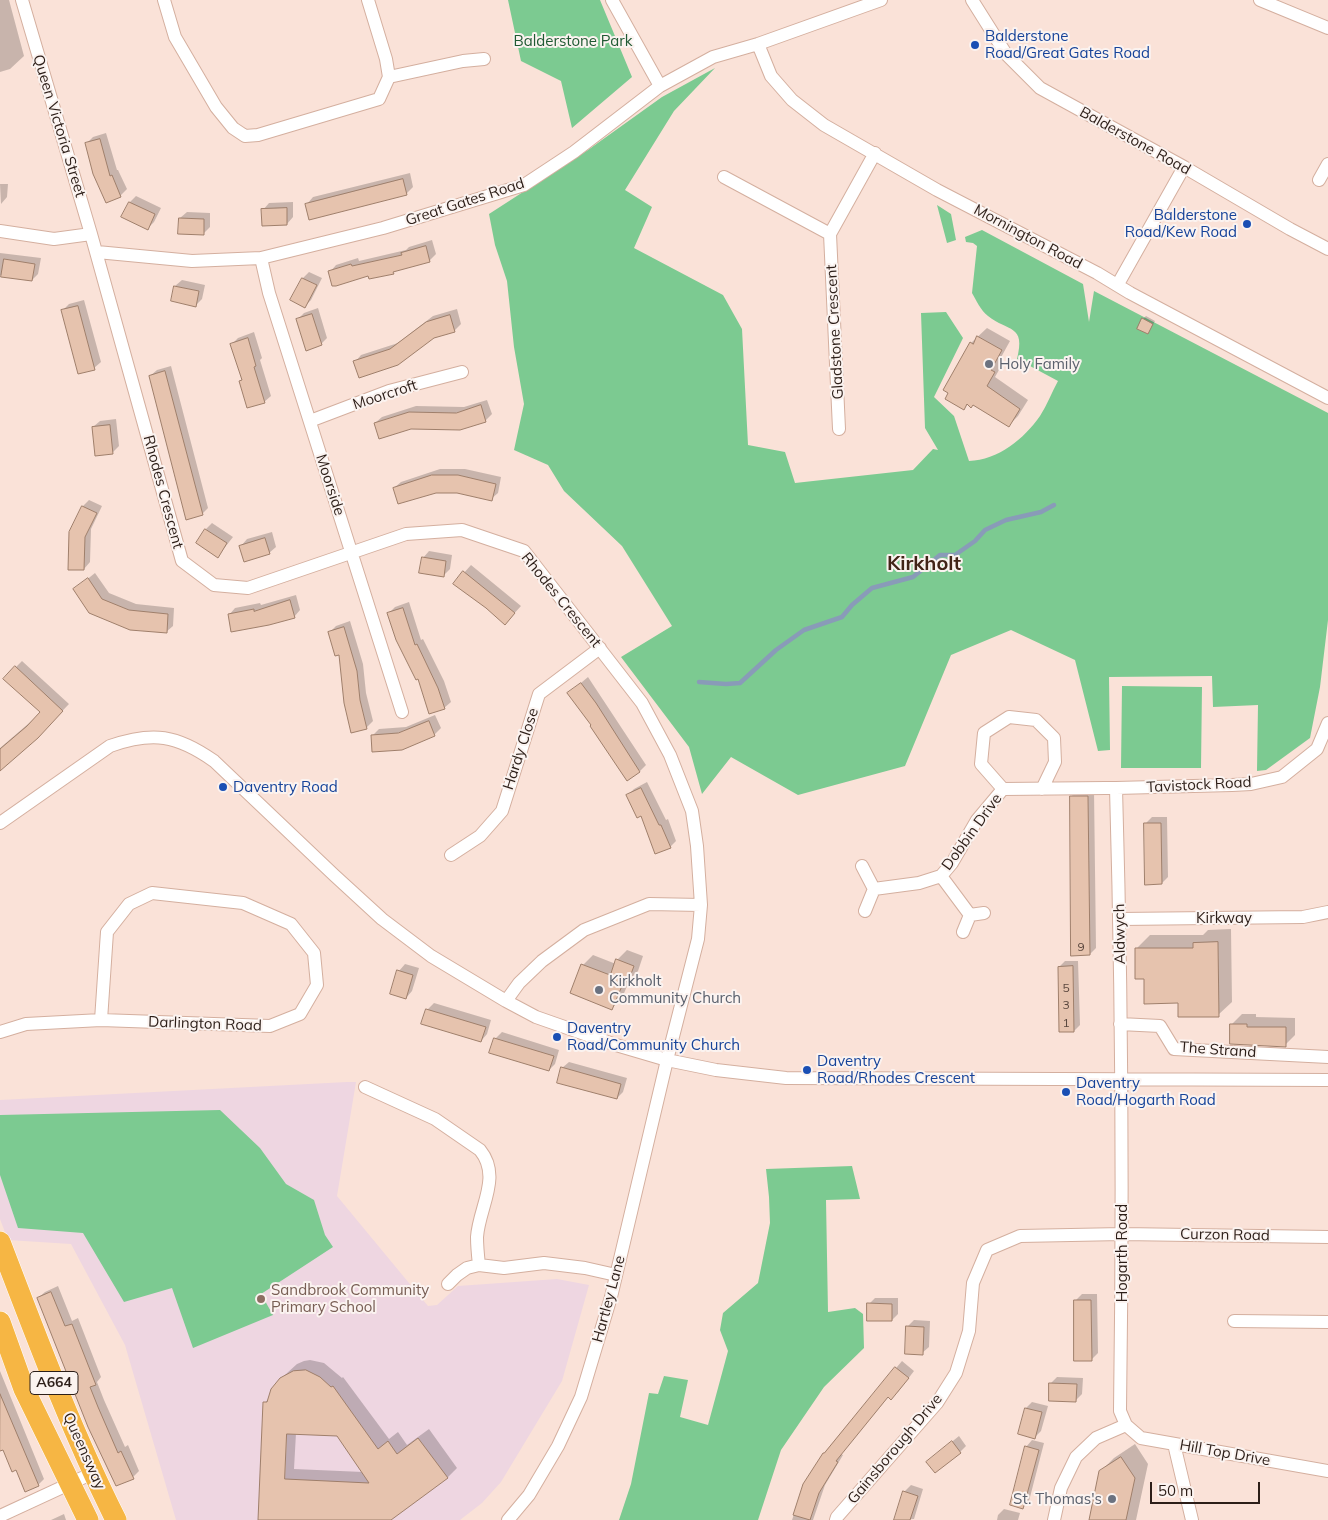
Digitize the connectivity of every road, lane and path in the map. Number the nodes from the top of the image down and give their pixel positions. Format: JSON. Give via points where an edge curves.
{"nodes":[{"id":1,"x":22,"y":0,"type":"edge"},
{"id":2,"x":164,"y":0,"type":"edge"},
{"id":3,"x":368,"y":0,"type":"edge"},
{"id":4,"x":612,"y":0,"type":"edge"},
{"id":5,"x":881,"y":0,"type":"edge"},
{"id":6,"x":972,"y":0,"type":"edge"},
{"id":7,"x":1260,"y":0,"type":"edge"},
{"id":8,"x":1328,"y":28,"type":"edge"},
{"id":9,"x":758,"y":44,"type":"junction"},
{"id":10,"x":484,"y":59,"type":"dead end"},
{"id":11,"x":389,"y":77,"type":"junction"},
{"id":12,"x":660,"y":86,"type":"junction"},
{"id":13,"x":876,"y":154,"type":"junction"},
{"id":14,"x":1328,"y":164,"type":"edge"},
{"id":15,"x":1184,"y":167,"type":"junction"},
{"id":16,"x":724,"y":177,"type":"dead end"},
{"id":17,"x":1319,"y":180,"type":"dead end"},
{"id":18,"x":0,"y":230,"type":"edge"},
{"id":19,"x":91,"y":234,"type":"junction"},
{"id":20,"x":830,"y":234,"type":"junction"},
{"id":21,"x":1328,"y":249,"type":"edge"},
{"id":22,"x":96,"y":252,"type":"junction"},
{"id":23,"x":260,"y":258,"type":"junction"},
{"id":24,"x":1118,"y":284,"type":"junction"},
{"id":25,"x":462,"y":372,"type":"dead end"},
{"id":26,"x":1328,"y":398,"type":"edge"},
{"id":27,"x":310,"y":421,"type":"junction"},
{"id":28,"x":839,"y":429,"type":"dead end"},
{"id":29,"x":351,"y":552,"type":"junction"},
{"id":30,"x":600,"y":648,"type":"junction"},
{"id":31,"x":402,"y":712,"type":"dead end"},
{"id":32,"x":1328,"y":723,"type":"edge"},
{"id":33,"x":1116,"y":788,"type":"junction"},
{"id":34,"x":1003,"y":789,"type":"junction"},
{"id":35,"x":1042,"y":789,"type":"junction"},
{"id":36,"x":0,"y":823,"type":"edge"},
{"id":37,"x":451,"y":855,"type":"dead end"},
{"id":38,"x":862,"y":866,"type":"dead end"},
{"id":39,"x":940,"y":876,"type":"junction"},
{"id":40,"x":874,"y":889,"type":"junction"},
{"id":41,"x":701,"y":905,"type":"junction"},
{"id":42,"x":865,"y":911,"type":"dead end"},
{"id":43,"x":1328,"y":912,"type":"edge"},
{"id":44,"x":984,"y":913,"type":"dead end"},
{"id":45,"x":970,"y":915,"type":"junction"},
{"id":46,"x":1120,"y":919,"type":"junction"},
{"id":47,"x":963,"y":932,"type":"dead end"},
{"id":48,"x":506,"y":1001,"type":"junction"},
{"id":49,"x":101,"y":1020,"type":"junction"},
{"id":50,"x":1120,"y":1024,"type":"junction"},
{"id":51,"x":0,"y":1032,"type":"edge"},
{"id":52,"x":1328,"y":1057,"type":"edge"},
{"id":53,"x":667,"y":1060,"type":"junction"},
{"id":54,"x":1121,"y":1080,"type":"junction"},
{"id":55,"x":1328,"y":1080,"type":"edge"},
{"id":56,"x":366,"y":1087,"type":"dead end"},
{"id":57,"x":1122,"y":1234,"type":"junction"},
{"id":58,"x":1328,"y":1237,"type":"edge"},
{"id":59,"x":0,"y":1242,"type":"edge"},
{"id":60,"x":479,"y":1265,"type":"junction"},
{"id":61,"x":4,"y":1266,"type":"edge"},
{"id":62,"x":616,"y":1274,"type":"junction"},
{"id":63,"x":448,"y":1284,"type":"dead end"},
{"id":64,"x":1234,"y":1320,"type":"dead end"},
{"id":65,"x":0,"y":1322,"type":"edge"},
{"id":66,"x":1328,"y":1322,"type":"edge"},
{"id":67,"x":1126,"y":1425,"type":"junction"},
{"id":68,"x":1174,"y":1444,"type":"junction"},
{"id":69,"x":1328,"y":1471,"type":"edge"},
{"id":70,"x":93,"y":1474,"type":"junction"},
{"id":71,"x":70,"y":1484,"type":"junction"},
{"id":72,"x":0,"y":1516,"type":"edge"},
{"id":73,"x":88,"y":1520,"type":"edge"},
{"id":74,"x":116,"y":1520,"type":"edge"},
{"id":75,"x":508,"y":1520,"type":"edge"},
{"id":76,"x":836,"y":1520,"type":"edge"},
{"id":77,"x":1054,"y":1520,"type":"edge"},
{"id":78,"x":1192,"y":1520,"type":"edge"}],
"edges":[{"from":1,"to":19,"type":"street","name":"Queen Victoria Street"},
{"from":2,"to":11,"type":"street","via":[[175,37],[216,107],[233,128],[245,136],[379,99]]},
{"from":3,"to":11,"type":"street"},
{"from":4,"to":12,"type":"street"},
{"from":5,"to":9,"type":"street","name":"Great Gates Road"},
{"from":6,"to":15,"type":"street","name":"Balderstone Road","via":[[1006,54],[1040,88]]},
{"from":7,"to":8,"type":"street"},
{"from":9,"to":12,"type":"street","name":"Great Gates Road","via":[[713,57]]},
{"from":9,"to":13,"type":"street","name":"Mornington Road","via":[[772,76],[792,100],[824,126]]},
{"from":10,"to":11,"type":"street","via":[[462,60]]},
{"from":12,"to":23,"type":"street","name":"Great Gates Road","via":[[574,152],[524,185],[384,228]]},
{"from":13,"to":20,"type":"street"},
{"from":13,"to":24,"type":"street","name":"Mornington Road","via":[[937,190]]},
{"from":14,"to":17,"type":"street"},
{"from":15,"to":21,"type":"street","name":"Balderstone Road"},
{"from":15,"to":24,"type":"street"},
{"from":16,"to":20,"type":"street"},
{"from":18,"to":19,"type":"street","via":[[54,239]]},
{"from":19,"to":22,"type":"street","name":"Queen Victoria Street"},
{"from":20,"to":28,"type":"street","name":"Gladstone Crescent"},
{"from":22,"to":23,"type":"street","name":"Great Gates Road","via":[[192,260]]},
{"from":22,"to":29,"type":"street","name":"Rhodes Crescent","via":[[182,561],[214,585],[248,588]]},
{"from":23,"to":27,"type":"street","name":"Moorside"},
{"from":24,"to":26,"type":"street","name":"Mornington Road"},
{"from":25,"to":27,"type":"street","name":"Moorcroft","via":[[389,391]]},
{"from":27,"to":29,"type":"street","name":"Moorside"},
{"from":29,"to":30,"type":"street","name":"Rhodes Crescent","via":[[406,534],[462,530],[524,551]]},
{"from":29,"to":31,"type":"street","name":"Moorside"},
{"from":30,"to":37,"type":"street","name":"Hardy Close","via":[[539,694],[502,811],[480,836]]},
{"from":30,"to":41,"type":"street","name":"Rhodes Crescent","via":[[642,703],[670,755],[689,803],[698,846]]},
{"from":32,"to":33,"type":"street","name":"Tavistock Road","via":[[1317,749],[1282,777],[1232,786]]},
{"from":33,"to":35,"type":"street","name":"Tavistock Road"},
{"from":33,"to":46,"type":"street","name":"Aldwych"},
{"from":34,"to":35,"type":"street"},
{"from":34,"to":35,"type":"street","via":[[981,764],[984,733],[1008,717],[1036,720],[1054,738],[1055,762]]},
{"from":34,"to":39,"type":"street","name":"Dobbin Drive","via":[[977,820],[952,863]]},
{"from":36,"to":48,"type":"street","via":[[110,746],[148,736],[179,742],[214,761],[382,919],[431,956]]},
{"from":38,"to":40,"type":"street"},
{"from":39,"to":40,"type":"street","name":"Dobbin Drive","via":[[918,883]]},
{"from":39,"to":45,"type":"street","name":"Dobbin Drive"},
{"from":40,"to":42,"type":"street"},
{"from":41,"to":48,"type":"street","via":[[649,904],[584,930],[542,961]]},
{"from":41,"to":53,"type":"street","name":"Rhodes Crescent","via":[[698,939]]},
{"from":43,"to":46,"type":"street","name":"Kirkway","via":[[1303,917]]},
{"from":44,"to":45,"type":"street"},
{"from":45,"to":47,"type":"street"},
{"from":46,"to":50,"type":"street","name":"Aldwych"},
{"from":48,"to":53,"type":"street","via":[[545,1020]]},
{"from":49,"to":49,"type":"street","name":"Darlington Road","via":[[270,1026],[300,1014],[317,985],[314,953],[291,924],[244,902],[152,893],[129,904],[107,932]]},
{"from":49,"to":51,"type":"street","name":"Darlington Road","via":[[26,1024]]},
{"from":50,"to":52,"type":"street","name":"The Strand","via":[[1160,1026],[1174,1048]]},
{"from":50,"to":54,"type":"street","name":"Aldwych"},
{"from":53,"to":54,"type":"street","via":[[716,1070],[786,1078]]},
{"from":53,"to":62,"type":"street","name":"Hartley Lane"},
{"from":54,"to":55,"type":"street"},
{"from":54,"to":57,"type":"street","name":"Hogarth Road"},
{"from":56,"to":60,"type":"street","via":[[435,1119],[486,1157],[490,1177],[477,1236]]},
{"from":57,"to":58,"type":"street","name":"Curzon Road"},
{"from":57,"to":67,"type":"street","name":"Hogarth Road","via":[[1120,1411]]},
{"from":57,"to":76,"type":"street","name":"Gainsborough Drive","via":[[1020,1236],[987,1250],[972,1282],[968,1331],[956,1372],[937,1403]]},
{"from":59,"to":61,"type":"highway","name":"Queensway","number":"A664"},
{"from":60,"to":62,"type":"street","via":[[504,1268],[544,1263]]},
{"from":60,"to":63,"type":"street","via":[[467,1268]]},
{"from":61,"to":70,"type":"highway","name":"Queensway","number":"A664"},
{"from":62,"to":75,"type":"street","name":"Hartley Lane","via":[[581,1397],[558,1446],[529,1495]]},
{"from":64,"to":66,"type":"street"},
{"from":65,"to":71,"type":"highway","name":"Queensway","number":"A664","via":[[24,1389]]},
{"from":67,"to":68,"type":"street","name":"Hill Top Drive","via":[[1142,1438]]},
{"from":67,"to":77,"type":"street","via":[[1096,1438],[1076,1457],[1060,1488]]},
{"from":68,"to":69,"type":"street","name":"Hill Top Drive"},
{"from":68,"to":78,"type":"street"},
{"from":70,"to":71,"type":"street"},
{"from":70,"to":74,"type":"highway","name":"Queensway","number":"A664"},
{"from":71,"to":72,"type":"street"},
{"from":71,"to":73,"type":"highway","name":"Queensway","number":"A664"}]}
